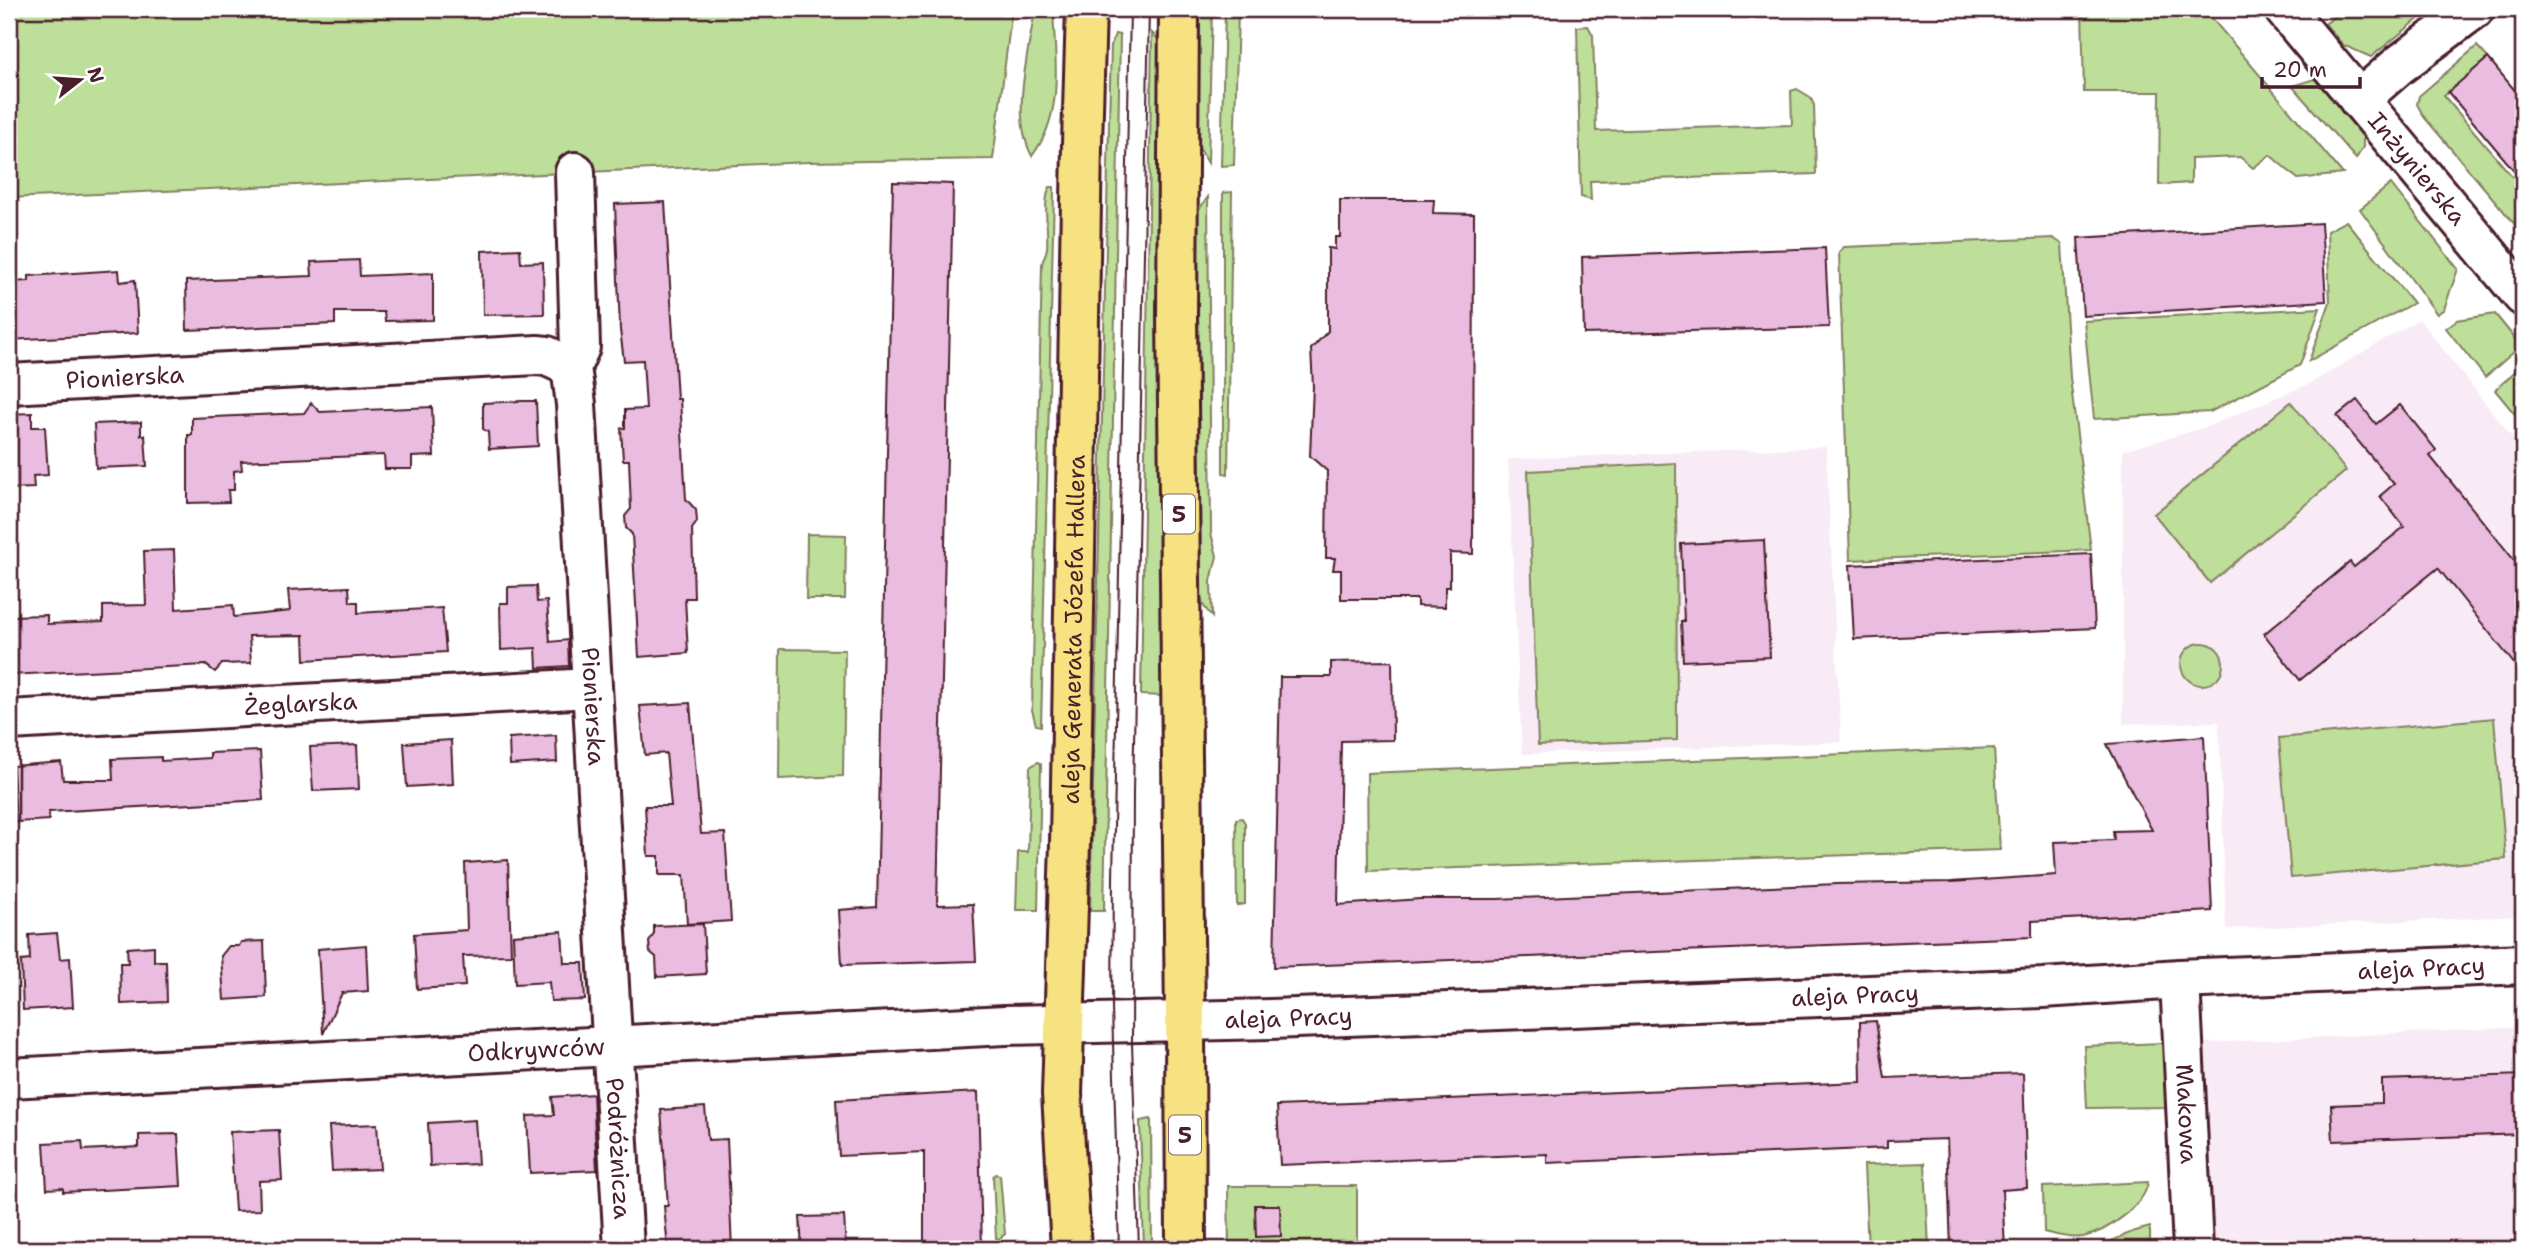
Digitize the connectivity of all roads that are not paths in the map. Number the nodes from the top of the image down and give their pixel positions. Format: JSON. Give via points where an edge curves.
{"nodes":[{"id":1,"x":1086,"y":9,"type":"edge"},
{"id":2,"x":1179,"y":9,"type":"edge"},
{"id":3,"x":2284,"y":9,"type":"edge"},
{"id":4,"x":2474,"y":9,"type":"edge"},
{"id":5,"x":2359,"y":100,"type":"junction"},
{"id":6,"x":575,"y":172,"type":"dead end"},
{"id":7,"x":2523,"y":296,"type":"edge"},
{"id":8,"x":571,"y":367,"type":"junction"},
{"id":9,"x":9,"y":384,"type":"edge"},
{"id":10,"x":592,"y":688,"type":"junction"},
{"id":11,"x":9,"y":720,"type":"edge"},
{"id":12,"x":2523,"y":964,"type":"edge"},
{"id":13,"x":2180,"y":979,"type":"junction"},
{"id":14,"x":1185,"y":1020,"type":"junction"},
{"id":15,"x":1063,"y":1024,"type":"junction"},
{"id":16,"x":613,"y":1046,"type":"junction"},
{"id":17,"x":9,"y":1078,"type":"edge"},
{"id":18,"x":624,"y":1249,"type":"edge"},
{"id":19,"x":1071,"y":1249,"type":"edge"},
{"id":20,"x":1186,"y":1249,"type":"edge"},
{"id":21,"x":2193,"y":1249,"type":"edge"}],
"edges":[{"from":1,"to":15,"type":"main road","name":"aleja Generała Józefa Hallera"},
{"from":2,"to":14,"type":"main road","number":"5","via":[[1177,330]]},
{"from":3,"to":5,"type":"street","name":"Inżynierska"},
{"from":4,"to":5,"type":"street"},
{"from":5,"to":7,"type":"street","name":"Inżynierska"},
{"from":6,"to":8,"type":"street","name":"Pionierska","via":[[580,347]]},
{"from":8,"to":9,"type":"street","name":"Pionierska","via":[[537,355]]},
{"from":8,"to":10,"type":"street","name":"Pionierska"},
{"from":10,"to":11,"type":"street","name":"Żeglarska"},
{"from":10,"to":16,"type":"street","name":"Pionierska"},
{"from":12,"to":13,"type":"street","name":"aleja Pracy"},
{"from":13,"to":14,"type":"street","name":"aleja Pracy"},
{"from":13,"to":21,"type":"street","name":"Makowa"},
{"from":14,"to":15,"type":"street","name":"aleja Pracy"},
{"from":14,"to":20,"type":"main road","number":"5"},
{"from":15,"to":16,"type":"street","name":"Odkrywców"},
{"from":15,"to":19,"type":"main road","name":"aleja Generała Józefa Hallera","via":[[1062,1108]]},
{"from":16,"to":17,"type":"street","name":"Odkrywców"},
{"from":16,"to":18,"type":"street","name":"Podróżnicza"}]}
